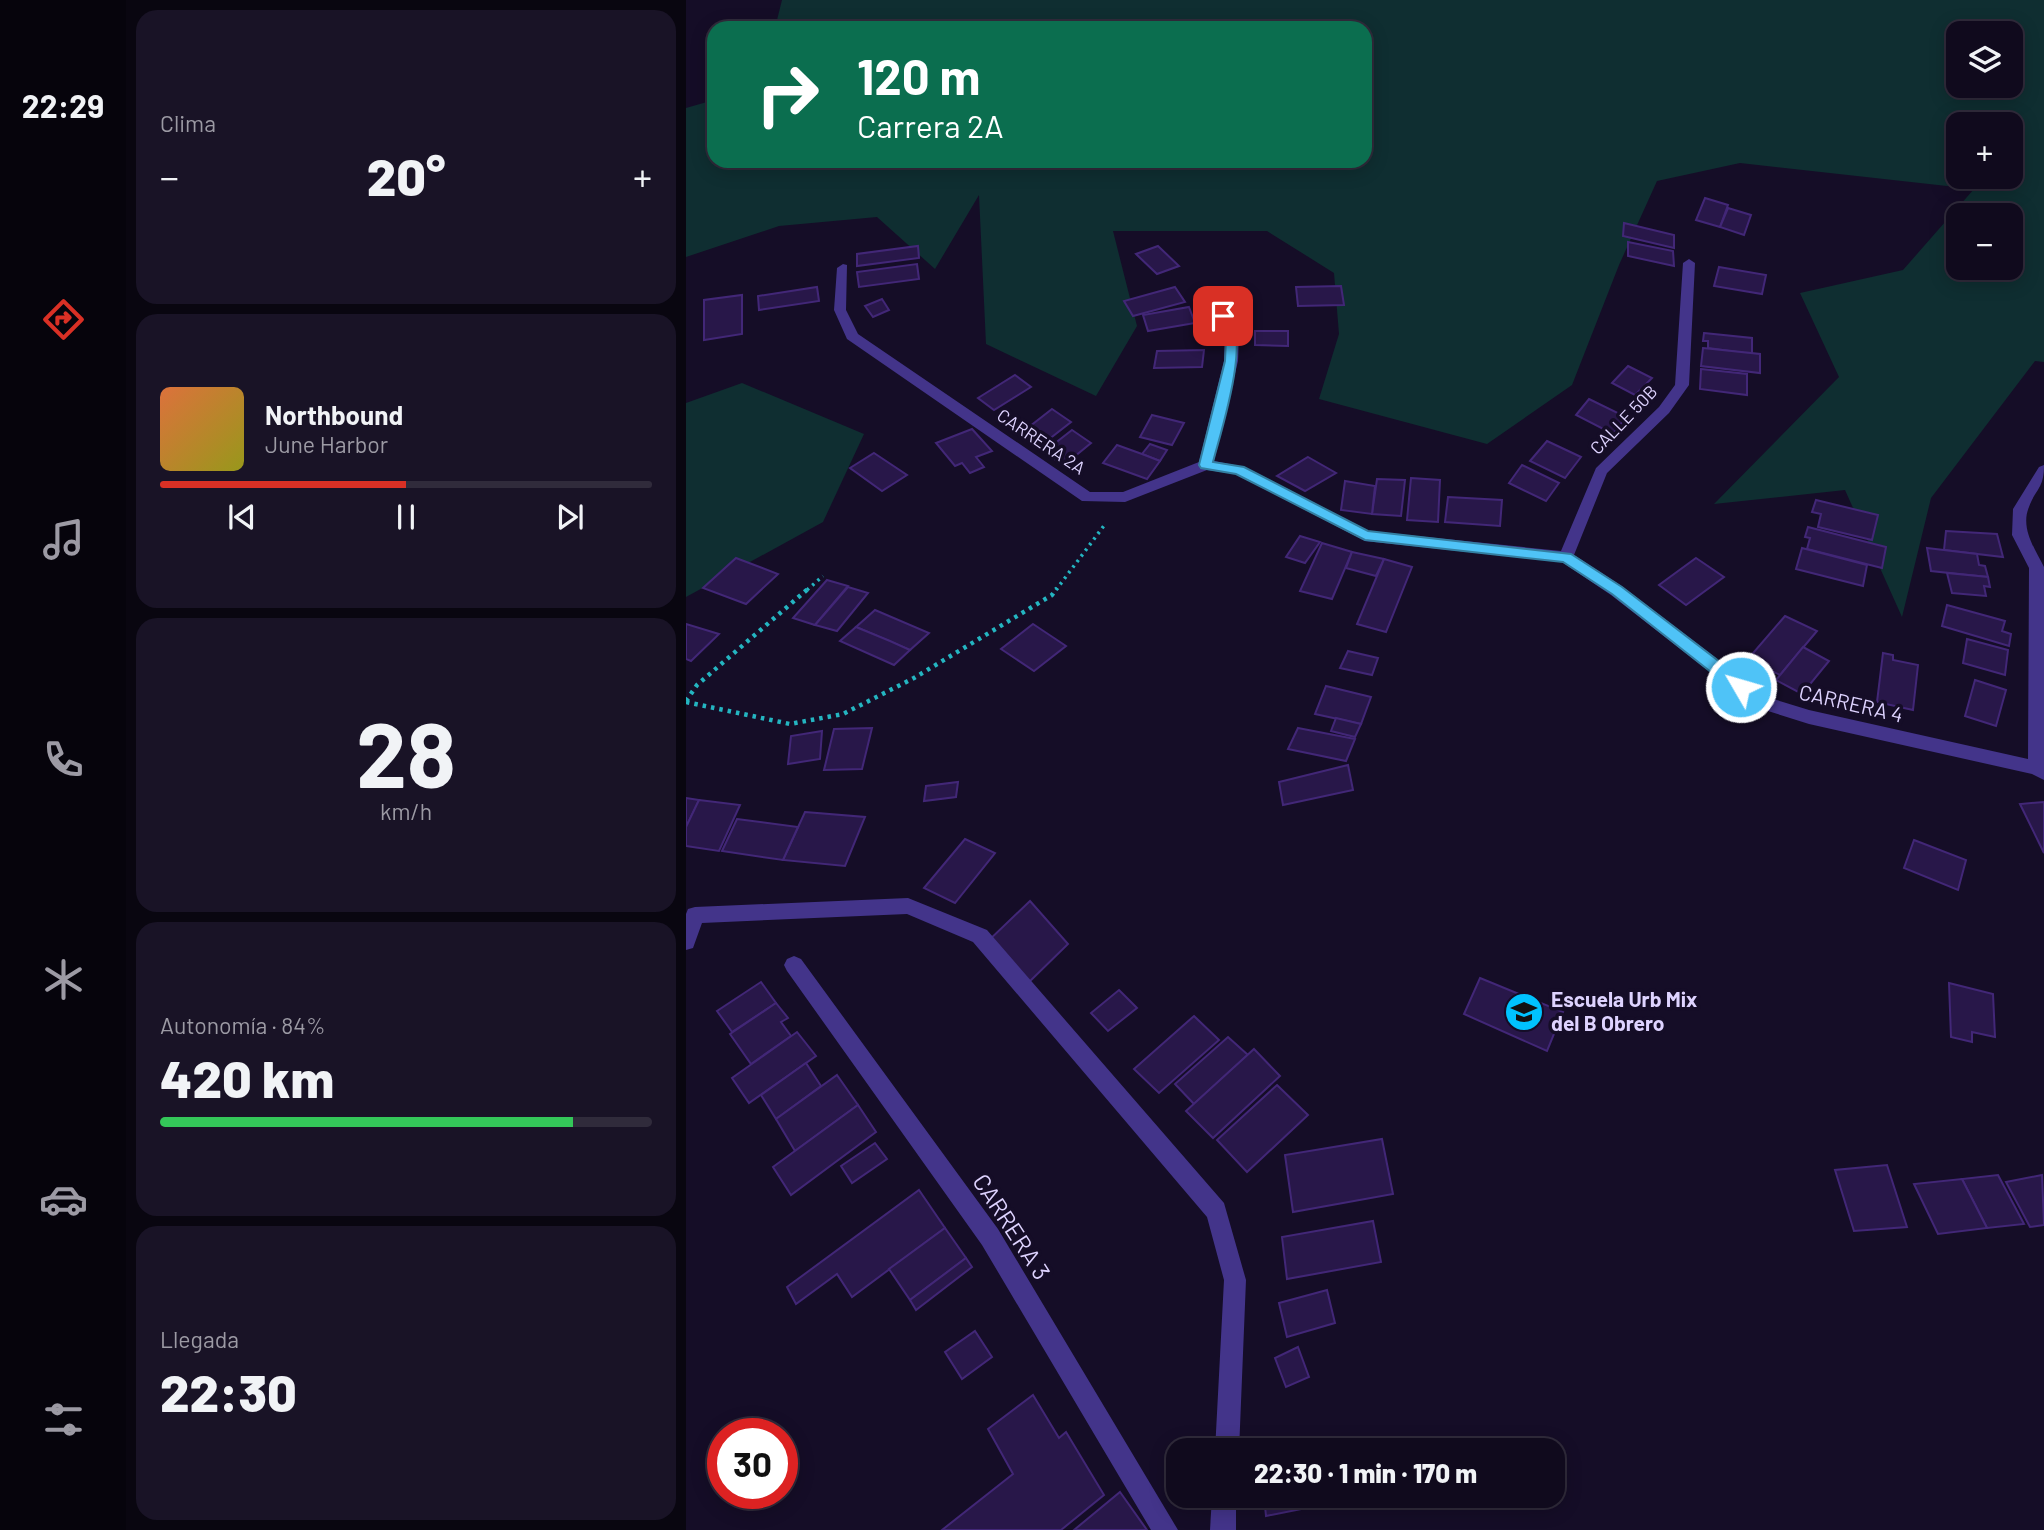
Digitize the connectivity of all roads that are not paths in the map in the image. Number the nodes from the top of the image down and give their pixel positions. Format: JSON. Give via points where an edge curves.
{"nodes":[{"id":1,"x":1689,"y":263,"type":"dead end"},
{"id":2,"x":843,"y":268,"type":"dead end"},
{"id":3,"x":1213,"y":295,"type":"dead end"},
{"id":4,"x":1206,"y":465,"type":"junction"},
{"id":5,"x":2044,"y":470,"type":"edge"},
{"id":6,"x":1566,"y":557,"type":"junction"},
{"id":7,"x":2040,"y":770,"type":"edge"},
{"id":8,"x":686,"y":942,"type":"edge"},
{"id":9,"x":794,"y":965,"type":"dead end"},
{"id":10,"x":1228,"y":1438,"type":"edge"},
{"id":11,"x":1224,"y":1508,"type":"edge"},
{"id":12,"x":1165,"y":1530,"type":"edge"},
{"id":13,"x":1223,"y":1530,"type":"edge"}],
"edges":[{"from":1,"to":6,"type":"street","name":"CALLE 50B","via":[[1682,385],[1664,410],[1601,471]]},
{"from":2,"to":4,"type":"street","name":"CARRERA 2A","via":[[840,310],[852,336],[1087,497],[1125,497]]},
{"from":3,"to":4,"type":"street","via":[[1232,337],[1231,361]]},
{"from":4,"to":6,"type":"street","name":"CARRERA 4","via":[[1239,470],[1365,536]]},
{"from":5,"to":7,"type":"street","via":[[2020,509],[2020,535],[2038,578]]},
{"from":6,"to":7,"type":"street","name":"CARRERA 4","via":[[1762,702]]},
{"from":8,"to":10,"type":"street","via":[[695,915],[908,906],[980,936],[1216,1211],[1235,1280]]},
{"from":9,"to":12,"type":"street","name":"CARRERA 3","via":[[990,1237]]},
{"from":11,"to":13,"type":"street"}]}
